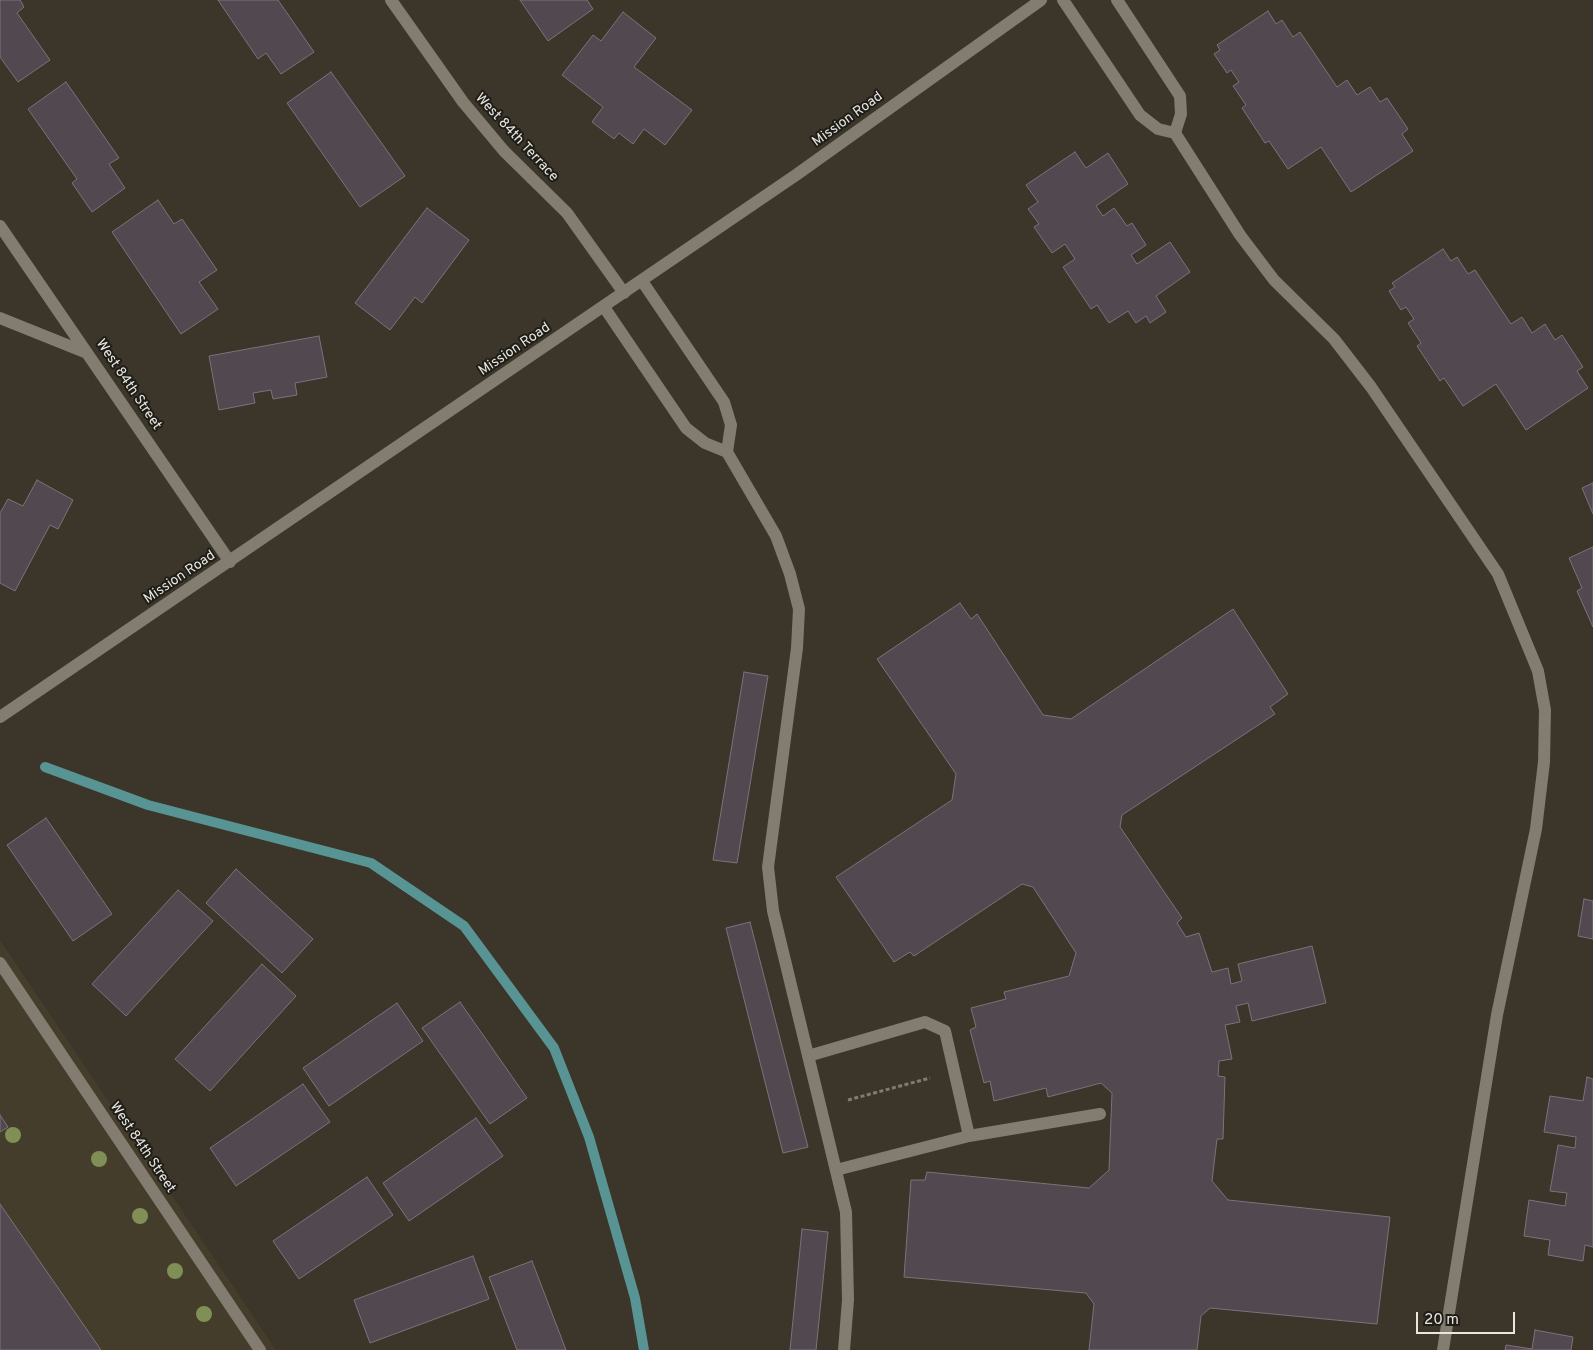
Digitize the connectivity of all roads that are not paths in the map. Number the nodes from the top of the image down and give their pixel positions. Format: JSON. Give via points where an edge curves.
{"nodes":[{"id":1,"x":391,"y":0,"type":"edge"},
{"id":2,"x":1041,"y":0,"type":"edge"},
{"id":3,"x":1063,"y":0,"type":"edge"},
{"id":4,"x":1116,"y":0,"type":"edge"},
{"id":5,"x":1175,"y":133,"type":"junction"},
{"id":6,"x":1,"y":229,"type":"edge"},
{"id":7,"x":642,"y":281,"type":"junction"},
{"id":8,"x":624,"y":293,"type":"junction"},
{"id":9,"x":604,"y":307,"type":"junction"},
{"id":10,"x":0,"y":318,"type":"edge"},
{"id":11,"x":87,"y":353,"type":"junction"},
{"id":12,"x":727,"y":452,"type":"junction"},
{"id":13,"x":230,"y":562,"type":"junction"},
{"id":14,"x":0,"y":718,"type":"edge"},
{"id":15,"x":0,"y":963,"type":"edge"},
{"id":16,"x":808,"y":1056,"type":"junction"},
{"id":17,"x":1100,"y":1114,"type":"dead end"},
{"id":18,"x":969,"y":1136,"type":"junction"},
{"id":19,"x":836,"y":1170,"type":"junction"},
{"id":20,"x":260,"y":1350,"type":"edge"},
{"id":21,"x":844,"y":1350,"type":"edge"},
{"id":22,"x":1443,"y":1350,"type":"edge"}],
"edges":[{"from":1,"to":8,"type":"street","name":"West 84th Terrace","via":[[463,102],[504,151],[567,213]]},
{"from":2,"to":7,"type":"street","name":"Mission Road"},
{"from":3,"to":5,"type":"street","via":[[1140,115],[1158,129]]},
{"from":4,"to":5,"type":"street","via":[[1180,96],[1182,114]]},
{"from":5,"to":22,"type":"street","via":[[1240,235],[1274,280],[1334,339],[1371,386],[1498,574],[1538,671],[1545,710],[1544,762],[1536,829],[1497,1015]]},
{"from":6,"to":11,"type":"street","name":"West 84th Street"},
{"from":7,"to":8,"type":"street","name":"Mission Road"},
{"from":7,"to":12,"type":"street","via":[[724,402],[731,425]]},
{"from":8,"to":9,"type":"street","name":"Mission Road"},
{"from":9,"to":12,"type":"street","via":[[686,428],[705,443]]},
{"from":9,"to":13,"type":"street","name":"Mission Road"},
{"from":10,"to":11,"type":"street"},
{"from":11,"to":13,"type":"street","name":"West 84th Street"},
{"from":12,"to":16,"type":"street","via":[[776,536],[799,609],[797,648],[768,867],[773,911]]},
{"from":13,"to":14,"type":"street","name":"Mission Road"},
{"from":15,"to":20,"type":"street","name":"West 84th Street"},
{"from":16,"to":18,"type":"street","via":[[925,1022],[945,1031]]},
{"from":16,"to":19,"type":"street"},
{"from":17,"to":18,"type":"street"},
{"from":18,"to":19,"type":"street"},
{"from":19,"to":21,"type":"street","via":[[846,1212],[848,1300]]}]}
